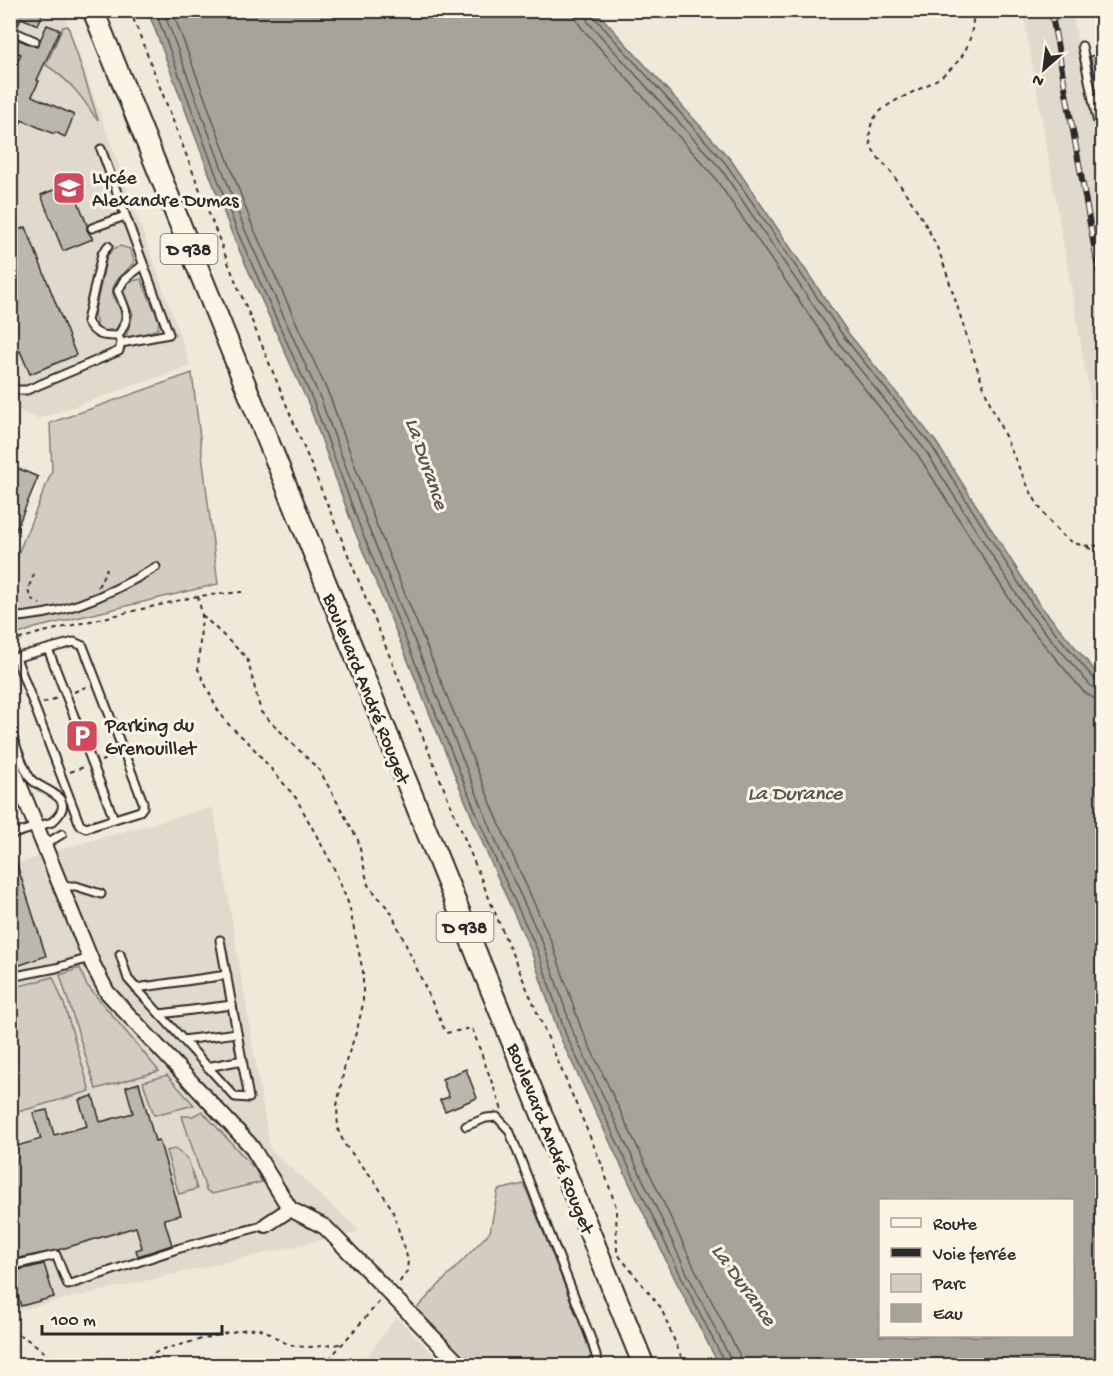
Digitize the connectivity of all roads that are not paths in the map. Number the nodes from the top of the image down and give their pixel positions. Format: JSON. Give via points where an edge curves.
{"nodes":[{"id":1,"x":93,"y":10,"type":"edge"},
{"id":2,"x":10,"y":30,"type":"edge"},
{"id":3,"x":35,"y":41,"type":"dead end"},
{"id":4,"x":1082,"y":46,"type":"dead end"},
{"id":5,"x":1102,"y":132,"type":"edge"},
{"id":6,"x":101,"y":149,"type":"dead end"},
{"id":7,"x":125,"y":216,"type":"junction"},
{"id":8,"x":92,"y":228,"type":"dead end"},
{"id":9,"x":108,"y":246,"type":"dead end"},
{"id":10,"x":143,"y":265,"type":"junction"},
{"id":11,"x":120,"y":340,"type":"junction"},
{"id":12,"x":10,"y":384,"type":"edge"},
{"id":13,"x":156,"y":567,"type":"dead end"},
{"id":14,"x":10,"y":617,"type":"edge"},
{"id":15,"x":48,"y":649,"type":"junction"},
{"id":16,"x":13,"y":658,"type":"edge"},
{"id":17,"x":10,"y":731,"type":"edge"},
{"id":18,"x":10,"y":762,"type":"edge"},
{"id":19,"x":72,"y":802,"type":"junction"},
{"id":20,"x":61,"y":806,"type":"junction"},
{"id":21,"x":114,"y":819,"type":"junction"},
{"id":22,"x":37,"y":827,"type":"junction"},
{"id":23,"x":62,"y":834,"type":"dead end"},
{"id":24,"x":10,"y":836,"type":"edge"},
{"id":25,"x":44,"y":845,"type":"junction"},
{"id":26,"x":60,"y":886,"type":"junction"},
{"id":27,"x":101,"y":894,"type":"dead end"},
{"id":28,"x":220,"y":940,"type":"dead end"},
{"id":29,"x":120,"y":954,"type":"dead end"},
{"id":30,"x":90,"y":958,"type":"junction"},
{"id":31,"x":227,"y":975,"type":"junction"},
{"id":32,"x":10,"y":977,"type":"edge"},
{"id":33,"x":136,"y":988,"type":"junction"},
{"id":34,"x":232,"y":1005,"type":"junction"},
{"id":35,"x":160,"y":1014,"type":"junction"},
{"id":36,"x":237,"y":1033,"type":"junction"},
{"id":37,"x":183,"y":1040,"type":"junction"},
{"id":38,"x":243,"y":1060,"type":"junction"},
{"id":39,"x":207,"y":1067,"type":"junction"},
{"id":40,"x":466,"y":1126,"type":"dead end"},
{"id":41,"x":290,"y":1209,"type":"junction"},
{"id":42,"x":266,"y":1225,"type":"joint"},
{"id":43,"x":10,"y":1266,"type":"edge"},
{"id":44,"x":461,"y":1365,"type":"edge"},
{"id":45,"x":598,"y":1365,"type":"edge"},
{"id":46,"x":644,"y":1365,"type":"edge"}],
"edges":[{"from":1,"to":46,"type":"main road","name":"Boulevard André Rouget","number":"D 938"},
{"from":2,"to":3,"type":"lane"},
{"from":4,"to":5,"type":"lane"},
{"from":6,"to":7,"type":"lane"},
{"from":7,"to":8,"type":"lane"},
{"from":7,"to":10,"type":"lane"},
{"from":9,"to":11,"type":"lane","via":[[102,254],[87,321],[92,330]]},
{"from":10,"to":11,"type":"lane","via":[[124,280],[118,291],[127,313]]},
{"from":10,"to":11,"type":"lane","via":[[169,334]]},
{"from":11,"to":12,"type":"lane","via":[[119,351],[27,390],[14,390]]},
{"from":13,"to":14,"type":"lane","via":[[121,588],[79,604],[29,617]]},
{"from":15,"to":16,"type":"lane"},
{"from":15,"to":21,"type":"lane"},
{"from":15,"to":21,"type":"lane","via":[[79,643],[98,683],[143,802],[140,811]]},
{"from":16,"to":19,"type":"lane"},
{"from":17,"to":20,"type":"lane","via":[[31,780],[56,793]]},
{"from":18,"to":22,"type":"street"},
{"from":19,"to":20,"type":"lane"},
{"from":19,"to":21,"type":"lane","via":[[83,827]]},
{"from":20,"to":22,"type":"lane","via":[[57,818]]},
{"from":22,"to":24,"type":"lane"},
{"from":22,"to":25,"type":"street"},
{"from":23,"to":25,"type":"lane"},
{"from":25,"to":26,"type":"street"},
{"from":26,"to":27,"type":"lane","via":[[76,886]]},
{"from":26,"to":30,"type":"street"},
{"from":28,"to":31,"type":"lane"},
{"from":29,"to":33,"type":"lane","via":[[128,980]]},
{"from":30,"to":32,"type":"lane"},
{"from":30,"to":41,"type":"street","via":[[107,992],[251,1146]]},
{"from":31,"to":33,"type":"lane"},
{"from":31,"to":34,"type":"lane"},
{"from":33,"to":35,"type":"lane"},
{"from":34,"to":35,"type":"lane"},
{"from":34,"to":36,"type":"lane"},
{"from":35,"to":37,"type":"lane"},
{"from":36,"to":37,"type":"lane"},
{"from":36,"to":38,"type":"lane"},
{"from":37,"to":39,"type":"lane"},
{"from":38,"to":39,"type":"lane"},
{"from":38,"to":39,"type":"lane","via":[[249,1098],[235,1097]]},
{"from":40,"to":45,"type":"lane","via":[[497,1117],[509,1130]]},
{"from":41,"to":42,"type":"street"},
{"from":41,"to":44,"type":"street","via":[[325,1227]]},
{"from":42,"to":43,"type":"lane","via":[[68,1285],[56,1255]]}]}
